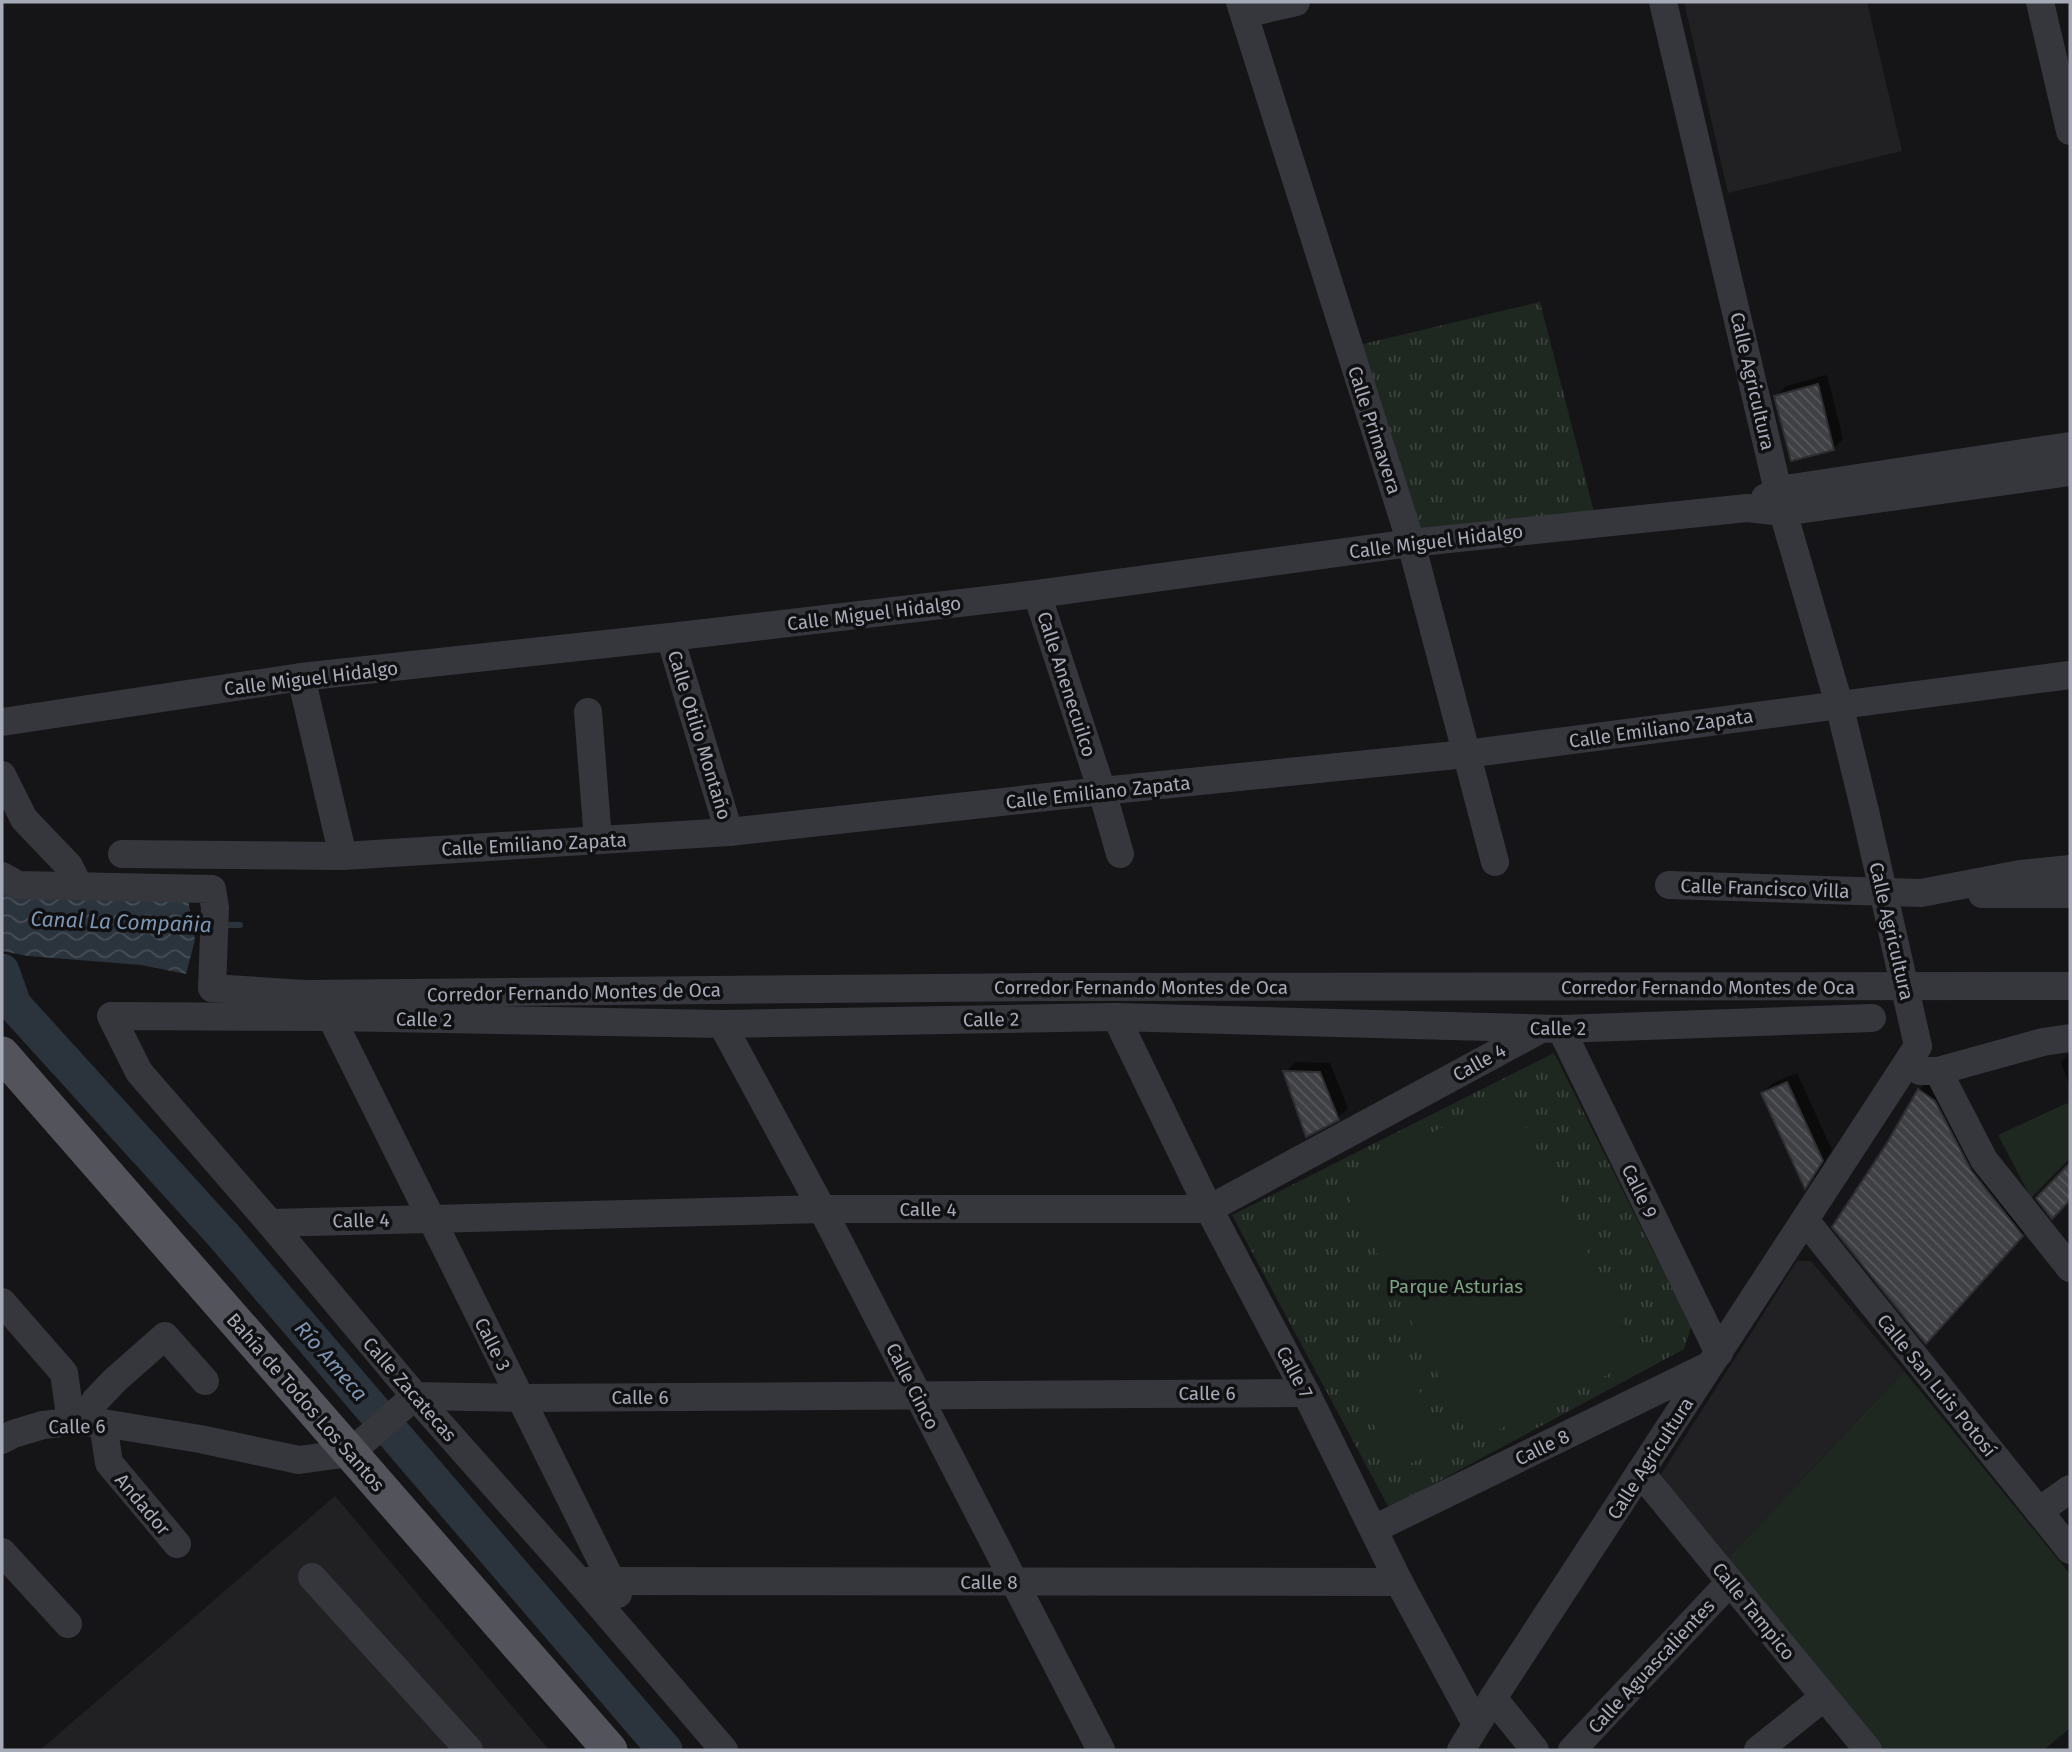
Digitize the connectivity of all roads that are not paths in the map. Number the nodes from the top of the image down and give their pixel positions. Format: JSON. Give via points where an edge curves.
{"nodes":[{"id":1,"x":1296,"y":2,"type":"edge"},
{"id":2,"x":1663,"y":2,"type":"edge"},
{"id":3,"x":2040,"y":2,"type":"edge"},
{"id":4,"x":1242,"y":8,"type":"edge"},
{"id":5,"x":2070,"y":131,"type":"edge"},
{"id":6,"x":2070,"y":446,"type":"edge"},
{"id":7,"x":2070,"y":472,"type":"edge"},
{"id":8,"x":1781,"y":501,"type":"junction"},
{"id":9,"x":1411,"y":542,"type":"junction"},
{"id":10,"x":1037,"y":594,"type":"junction"},
{"id":11,"x":670,"y":638,"type":"junction"},
{"id":12,"x":2070,"y":675,"type":"edge"},
{"id":13,"x":301,"y":677,"type":"junction"},
{"id":14,"x":1839,"y":704,"type":"junction"},
{"id":15,"x":588,"y":712,"type":"dead end"},
{"id":16,"x":2,"y":722,"type":"edge"},
{"id":17,"x":1466,"y":754,"type":"junction"},
{"id":18,"x":2,"y":775,"type":"edge"},
{"id":19,"x":1102,"y":791,"type":"junction"},
{"id":20,"x":729,"y":832,"type":"junction"},
{"id":21,"x":598,"y":840,"type":"junction"},
{"id":22,"x":122,"y":854,"type":"dead end"},
{"id":23,"x":1120,"y":854,"type":"dead end"},
{"id":24,"x":343,"y":856,"type":"junction"},
{"id":25,"x":1495,"y":862,"type":"dead end"},
{"id":26,"x":2070,"y":869,"type":"edge"},
{"id":27,"x":2,"y":876,"type":"edge"},
{"id":28,"x":1669,"y":885,"type":"dead end"},
{"id":29,"x":79,"y":886,"type":"junction"},
{"id":30,"x":1921,"y":893,"type":"junction"},
{"id":31,"x":2070,"y":894,"type":"edge"},
{"id":32,"x":2070,"y":986,"type":"edge"},
{"id":33,"x":274,"y":992,"type":"junction"},
{"id":34,"x":111,"y":1016,"type":"joint"},
{"id":35,"x":298,"y":1017,"type":"junction"},
{"id":36,"x":331,"y":1017,"type":"junction"},
{"id":37,"x":1116,"y":1017,"type":"junction"},
{"id":38,"x":1872,"y":1018,"type":"dead end"},
{"id":39,"x":722,"y":1024,"type":"junction"},
{"id":40,"x":1551,"y":1029,"type":"junction"},
{"id":41,"x":2070,"y":1038,"type":"edge"},
{"id":42,"x":2,"y":1054,"type":"edge"},
{"id":43,"x":1902,"y":1070,"type":"junction"},
{"id":44,"x":1938,"y":1071,"type":"junction"},
{"id":45,"x":822,"y":1209,"type":"junction"},
{"id":46,"x":1209,"y":1209,"type":"junction"},
{"id":47,"x":431,"y":1219,"type":"junction"},
{"id":48,"x":1805,"y":1220,"type":"junction"},
{"id":49,"x":270,"y":1223,"type":"junction"},
{"id":50,"x":2070,"y":1268,"type":"edge"},
{"id":51,"x":2,"y":1302,"type":"edge"},
{"id":52,"x":1714,"y":1359,"type":"junction"},
{"id":53,"x":205,"y":1381,"type":"dead end"},
{"id":54,"x":1306,"y":1393,"type":"junction"},
{"id":55,"x":918,"y":1395,"type":"junction"},
{"id":56,"x":521,"y":1398,"type":"junction"},
{"id":57,"x":406,"y":1404,"type":"junction"},
{"id":58,"x":87,"y":1422,"type":"junction"},
{"id":59,"x":2,"y":1440,"type":"edge"},
{"id":60,"x":357,"y":1447,"type":"junction"},
{"id":61,"x":1640,"y":1472,"type":"junction"},
{"id":62,"x":2070,"y":1489,"type":"edge"},
{"id":63,"x":2039,"y":1511,"type":"junction"},
{"id":64,"x":1374,"y":1529,"type":"junction"},
{"id":65,"x":177,"y":1544,"type":"dead end"},
{"id":66,"x":2070,"y":1550,"type":"edge"},
{"id":67,"x":2,"y":1552,"type":"edge"},
{"id":68,"x":312,"y":1577,"type":"dead end"},
{"id":69,"x":579,"y":1581,"type":"junction"},
{"id":70,"x":612,"y":1581,"type":"junction"},
{"id":71,"x":1399,"y":1581,"type":"junction"},
{"id":72,"x":1012,"y":1582,"type":"junction"},
{"id":73,"x":1730,"y":1582,"type":"junction"},
{"id":74,"x":68,"y":1624,"type":"dead end"},
{"id":75,"x":656,"y":1670,"type":"junction"},
{"id":76,"x":1824,"y":1697,"type":"junction"},
{"id":77,"x":1493,"y":1698,"type":"junction"},
{"id":78,"x":1476,"y":1724,"type":"junction"},
{"id":79,"x":469,"y":1750,"type":"edge"},
{"id":80,"x":610,"y":1750,"type":"edge"},
{"id":81,"x":724,"y":1750,"type":"edge"},
{"id":82,"x":1101,"y":1750,"type":"edge"},
{"id":83,"x":1461,"y":1750,"type":"edge"},
{"id":84,"x":1535,"y":1750,"type":"edge"},
{"id":85,"x":1572,"y":1750,"type":"edge"},
{"id":86,"x":1758,"y":1750,"type":"edge"},
{"id":87,"x":1868,"y":1750,"type":"edge"}],
"edges":[{"from":1,"to":4,"type":"street"},
{"from":2,"to":8,"type":"street","name":"Calle Agricultura"},
{"from":3,"to":5,"type":"street"},
{"from":4,"to":9,"type":"street","name":"Calle Primavera"},
{"from":6,"to":8,"type":"street","name":"Calle Miguel Hidalgo"},
{"from":7,"to":8,"type":"street","name":"Calle Miguel Hidalgo"},
{"from":8,"to":9,"type":"street","name":"Calle Miguel Hidalgo"},
{"from":8,"to":14,"type":"street","name":"Calle Agricultura"},
{"from":9,"to":10,"type":"street","name":"Calle Miguel Hidalgo"},
{"from":9,"to":17,"type":"street","name":"Calle Primavera"},
{"from":10,"to":11,"type":"street","name":"Calle Miguel Hidalgo"},
{"from":10,"to":19,"type":"street","name":"Calle Anenecuilco"},
{"from":11,"to":13,"type":"street","name":"Calle Miguel Hidalgo"},
{"from":11,"to":20,"type":"street","name":"Calle Otilio Montaño"},
{"from":12,"to":14,"type":"street","name":"Calle Emiliano Zapata"},
{"from":13,"to":16,"type":"street","name":"Calle Miguel Hidalgo"},
{"from":13,"to":24,"type":"street"},
{"from":14,"to":17,"type":"street","name":"Calle Emiliano Zapata"},
{"from":14,"to":43,"type":"street","name":"Calle Agricultura","bridge":true,"via":[[1918,1046]]},
{"from":15,"to":21,"type":"street"},
{"from":17,"to":19,"type":"street","name":"Calle Emiliano Zapata"},
{"from":17,"to":25,"type":"street","name":"Calle Primavera"},
{"from":18,"to":29,"type":"street","via":[[24,819],[69,866]]},
{"from":19,"to":20,"type":"street","name":"Calle Emiliano Zapata"},
{"from":19,"to":23,"type":"street","name":"Calle Anenecuilco"},
{"from":20,"to":21,"type":"street","name":"Calle Emiliano Zapata"},
{"from":21,"to":24,"type":"street","name":"Calle Emiliano Zapata"},
{"from":22,"to":24,"type":"street","name":"Calle Emiliano Zapata"},
{"from":26,"to":30,"type":"street","name":"Calle Francisco Villa"},
{"from":27,"to":29,"type":"street","via":[[18,885]]},
{"from":28,"to":30,"type":"street","name":"Calle Francisco Villa"},
{"from":29,"to":33,"type":"street","name":"Corredor Fernando Montes de Oca","via":[[213,899],[213,975]]},
{"from":30,"to":31,"type":"street"},
{"from":32,"to":33,"type":"street","name":"Corredor Fernando Montes de Oca"},
{"from":33,"to":35,"type":"street"},
{"from":34,"to":35,"type":"street","name":"Calle 2"},
{"from":34,"to":49,"type":"street","name":"Calle Zacatecas","via":[[139,1072]]},
{"from":35,"to":36,"type":"street","name":"Calle 2"},
{"from":36,"to":39,"type":"street","name":"Calle 2"},
{"from":36,"to":47,"type":"street","name":"Calle 3"},
{"from":37,"to":39,"type":"street","name":"Calle 2"},
{"from":37,"to":40,"type":"street","name":"Calle 2"},
{"from":37,"to":46,"type":"street","name":"Calle 7"},
{"from":38,"to":40,"type":"street","name":"Calle 2"},
{"from":39,"to":45,"type":"street","name":"Calle Cinco"},
{"from":40,"to":46,"type":"street","name":"Calle 4"},
{"from":40,"to":52,"type":"street","name":"Calle 9"},
{"from":41,"to":44,"type":"street"},
{"from":42,"to":60,"type":"main road","name":"Bahía de Todos Los Santos"},
{"from":43,"to":44,"type":"street"},
{"from":43,"to":48,"type":"street","name":"Calle Agricultura"},
{"from":44,"to":50,"type":"street","via":[[1984,1160]]},
{"from":45,"to":46,"type":"street","name":"Calle 4"},
{"from":45,"to":47,"type":"street","name":"Calle 4"},
{"from":45,"to":55,"type":"street","name":"Calle Cinco"},
{"from":46,"to":54,"type":"street","name":"Calle 7"},
{"from":47,"to":49,"type":"street","name":"Calle 4"},
{"from":47,"to":56,"type":"street","name":"Calle 3"},
{"from":48,"to":52,"type":"street","name":"Calle Agricultura"},
{"from":48,"to":63,"type":"street","name":"Calle San Luis Potosí"},
{"from":49,"to":57,"type":"street","name":"Calle Zacatecas"},
{"from":51,"to":58,"type":"street","name":"Andador","via":[[64,1373]]},
{"from":52,"to":61,"type":"street","name":"Calle Agricultura"},
{"from":52,"to":64,"type":"street","name":"Calle 8"},
{"from":53,"to":58,"type":"street","via":[[165,1336],[102,1394]]},
{"from":54,"to":55,"type":"street","name":"Calle 6"},
{"from":54,"to":64,"type":"street","name":"Calle 7"},
{"from":55,"to":56,"type":"street","name":"Calle 6"},
{"from":55,"to":72,"type":"street","name":"Calle Cinco"},
{"from":56,"to":57,"type":"street","name":"Calle 6"},
{"from":56,"to":70,"type":"street","name":"Calle 3"},
{"from":57,"to":60,"type":"street"},
{"from":57,"to":69,"type":"street","name":"Calle Zacatecas"},
{"from":58,"to":59,"type":"street","name":"Calle 6","via":[[43,1425]]},
{"from":58,"to":60,"type":"street","name":"Calle 6","via":[[299,1460]]},
{"from":58,"to":65,"type":"street","name":"Andador","via":[[109,1463]]},
{"from":60,"to":80,"type":"main road","name":"Bahía de Todos Los Santos"},
{"from":61,"to":73,"type":"street","name":"Calle Tampico"},
{"from":61,"to":77,"type":"street","name":"Calle Agricultura"},
{"from":62,"to":63,"type":"street"},
{"from":63,"to":66,"type":"street","name":"Calle San Luis Potosí"},
{"from":64,"to":71,"type":"street","name":"Calle 7"},
{"from":67,"to":74,"type":"street"},
{"from":68,"to":79,"type":"street"},
{"from":69,"to":70,"type":"street","name":"Calle 8"},
{"from":69,"to":75,"type":"street","name":"Calle Zacatecas"},
{"from":70,"to":72,"type":"street","name":"Calle 8"},
{"from":70,"to":75,"type":"street","name":"Calle 3"},
{"from":71,"to":72,"type":"street","name":"Calle 8"},
{"from":71,"to":78,"type":"street","name":"Calle 7"},
{"from":72,"to":82,"type":"street","name":"Calle Cinco"},
{"from":73,"to":76,"type":"street","name":"Calle Tampico"},
{"from":73,"to":85,"type":"street","name":"Calle Aguascalientes"},
{"from":75,"to":81,"type":"street","name":"Calle Zacatecas"},
{"from":76,"to":86,"type":"street"},
{"from":76,"to":87,"type":"street","name":"Calle Tampico"},
{"from":77,"to":78,"type":"street","name":"Calle Agricultura"},
{"from":77,"to":84,"type":"street"},
{"from":78,"to":83,"type":"street","name":"Calle Agricultura"}]}
